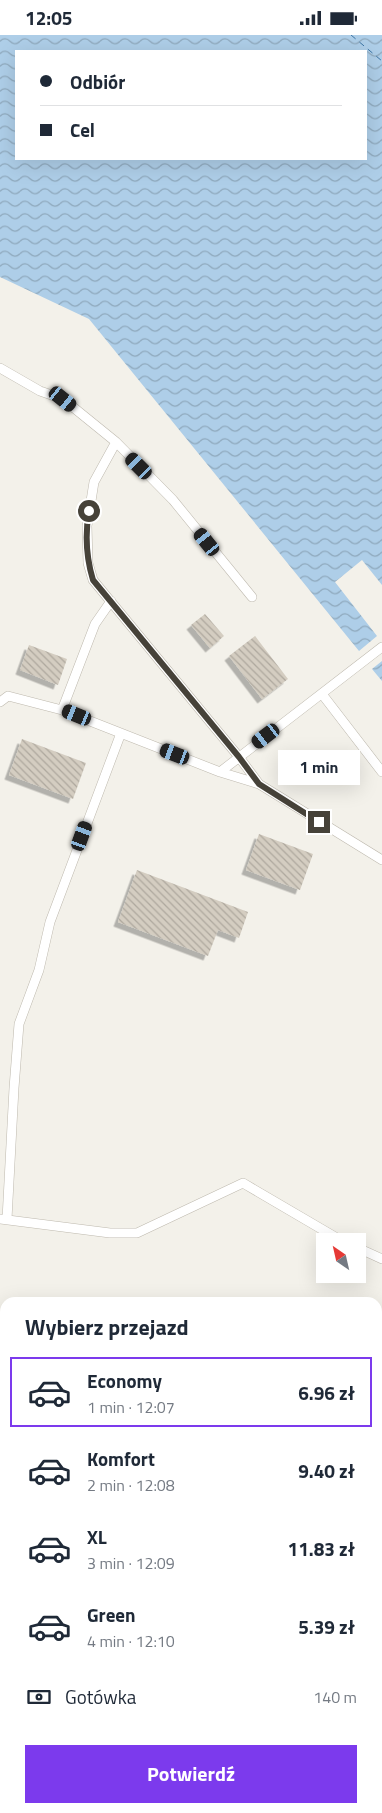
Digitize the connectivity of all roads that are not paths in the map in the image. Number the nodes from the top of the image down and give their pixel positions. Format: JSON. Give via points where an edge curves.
{"nodes":[{"id":1,"x":0,"y":368,"type":"edge"},
{"id":2,"x":116,"y":443,"type":"junction"},
{"id":3,"x":252,"y":597,"type":"dead end"},
{"id":4,"x":111,"y":601,"type":"junction"},
{"id":5,"x":382,"y":647,"type":"edge"},
{"id":6,"x":322,"y":694,"type":"junction"},
{"id":7,"x":0,"y":702,"type":"edge"},
{"id":8,"x":62,"y":710,"type":"junction"},
{"id":9,"x":120,"y":733,"type":"junction"},
{"id":10,"x":239,"y":757,"type":"junction"},
{"id":11,"x":220,"y":772,"type":"junction"},
{"id":12,"x":382,"y":772,"type":"edge"},
{"id":13,"x":259,"y":784,"type":"junction"},
{"id":14,"x":382,"y":860,"type":"edge"},
{"id":15,"x":4,"y":1219,"type":"edge"},
{"id":16,"x":328,"y":1233,"type":"edge"},
{"id":17,"x":366,"y":1252,"type":"edge"},
{"id":18,"x":382,"y":1259,"type":"edge"}],
"edges":[{"from":1,"to":2,"type":"lane","via":[[40,391],[63,399]]},
{"from":2,"to":3,"type":"lane","via":[[173,500]]},
{"from":2,"to":4,"type":"lane","via":[[94,481],[87,526],[90,571],[93,580]]},
{"from":4,"to":8,"type":"lane","via":[[95,624]]},
{"from":4,"to":10,"type":"lane"},
{"from":5,"to":6,"type":"lane"},
{"from":6,"to":10,"type":"lane"},
{"from":6,"to":12,"type":"lane"},
{"from":7,"to":8,"type":"lane","via":[[8,696]]},
{"from":8,"to":9,"type":"lane"},
{"from":9,"to":11,"type":"lane"},
{"from":9,"to":15,"type":"lane","via":[[50,923],[39,970],[19,1024]]},
{"from":10,"to":11,"type":"lane"},
{"from":10,"to":13,"type":"lane"},
{"from":11,"to":13,"type":"lane"},
{"from":13,"to":14,"type":"lane"},
{"from":15,"to":16,"type":"lane","via":[[110,1233],[137,1233],[243,1183]]},
{"from":17,"to":18,"type":"lane"}]}
